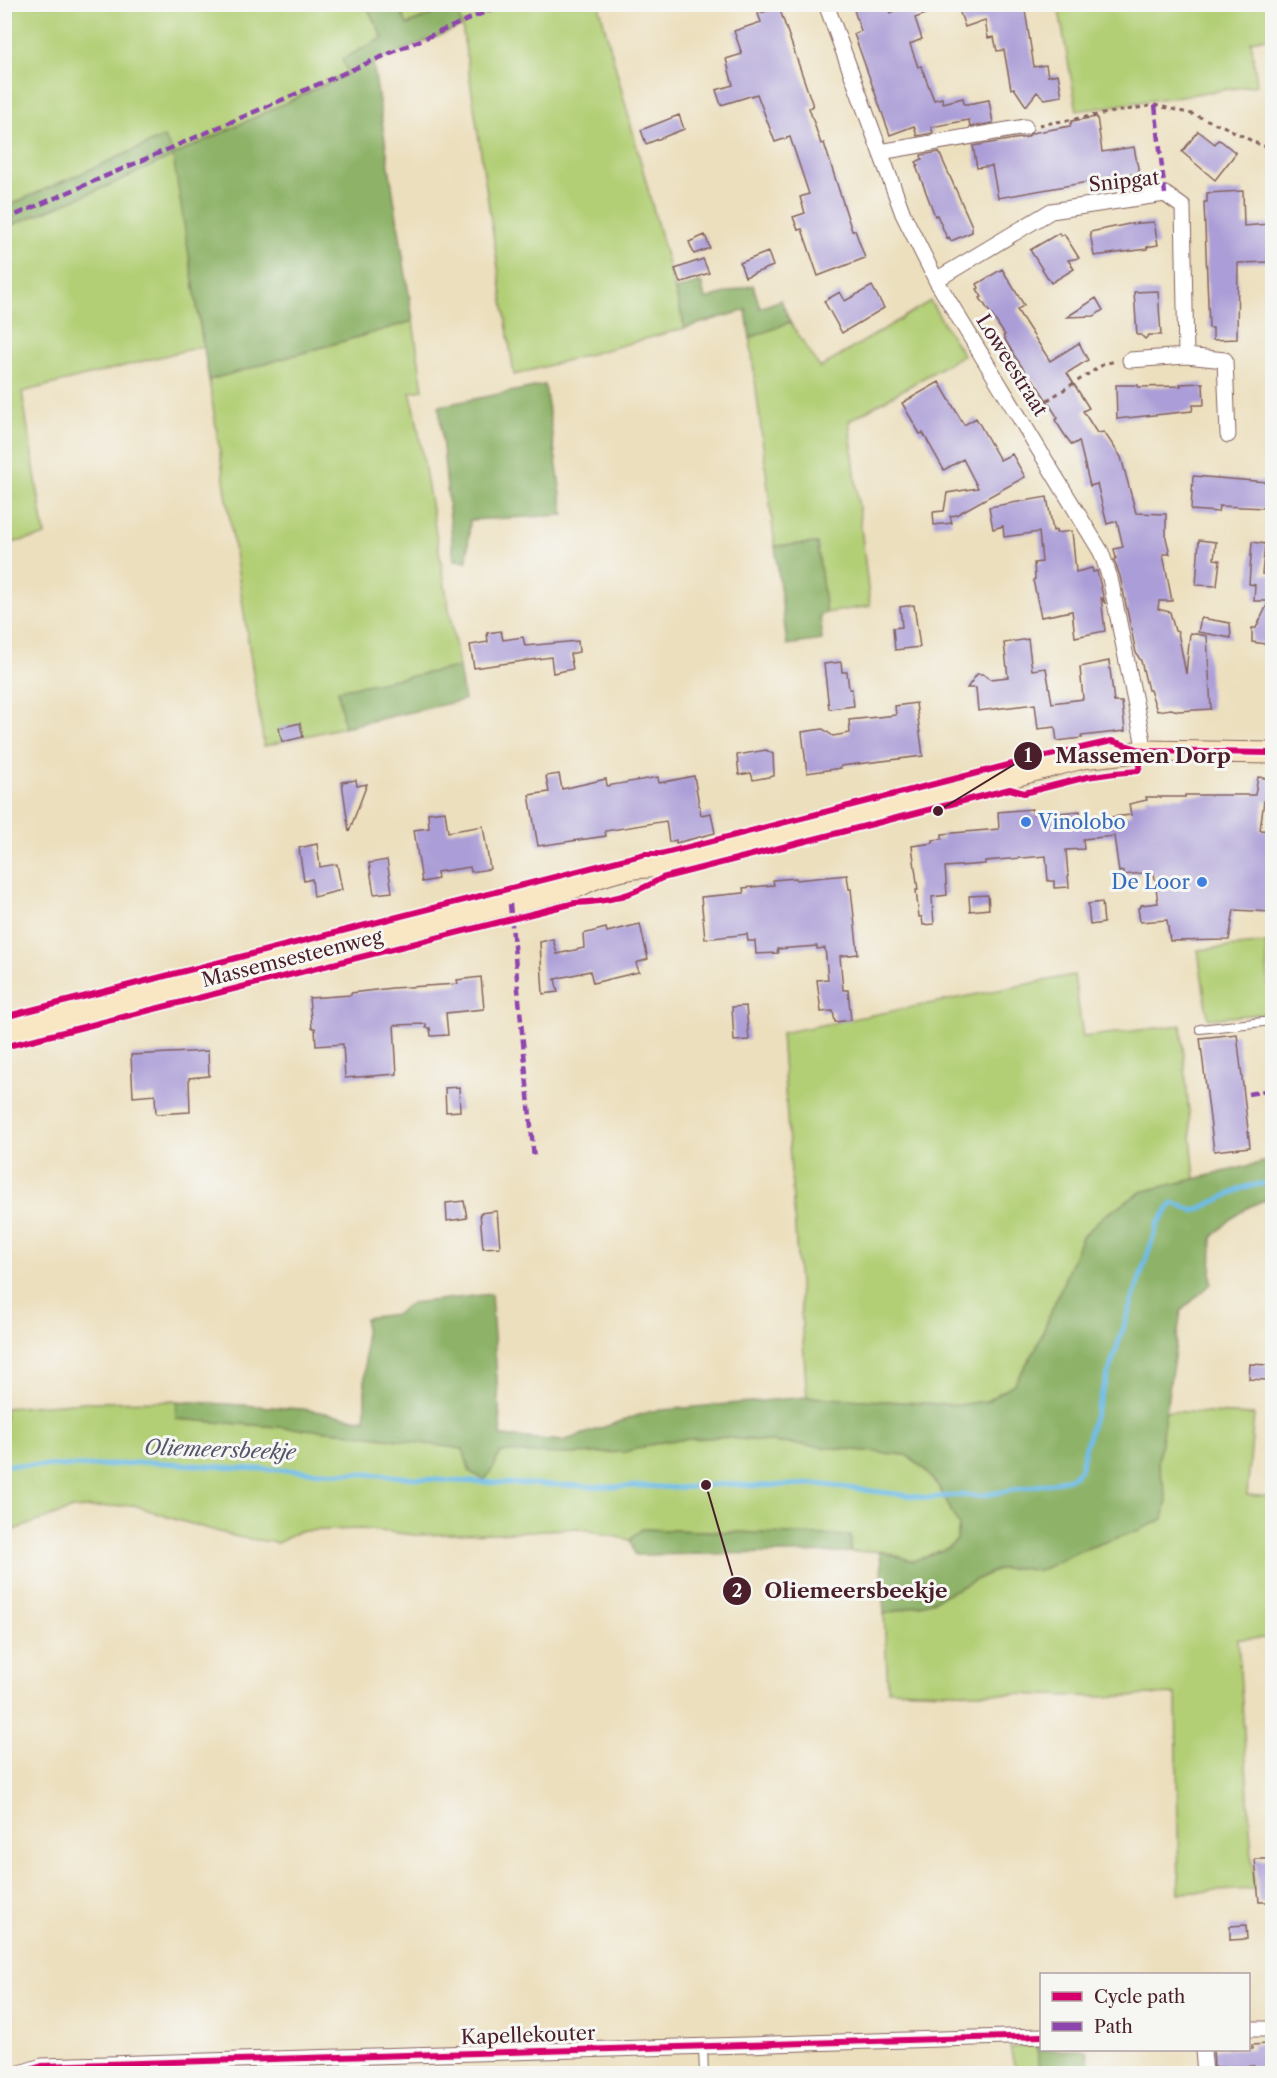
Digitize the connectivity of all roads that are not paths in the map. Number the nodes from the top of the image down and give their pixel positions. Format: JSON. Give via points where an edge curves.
{"nodes":[{"id":1,"x":826,"y":4,"type":"edge"},
{"id":2,"x":1025,"y":127,"type":"road end"},
{"id":3,"x":880,"y":152,"type":"junction"},
{"id":4,"x":936,"y":280,"type":"junction"},
{"id":5,"x":1186,"y":356,"type":"junction"},
{"id":6,"x":1130,"y":360,"type":"road end"},
{"id":7,"x":1227,"y":435,"type":"dead end"},
{"id":8,"x":1145,"y":751,"type":"junction"},
{"id":9,"x":1272,"y":753,"type":"edge"},
{"id":10,"x":1272,"y":1022,"type":"edge"},
{"id":11,"x":1200,"y":1029,"type":"dead end"},
{"id":12,"x":4,"y":1032,"type":"edge"},
{"id":13,"x":1272,"y":2028,"type":"edge"},
{"id":14,"x":1250,"y":2030,"type":"edge"},
{"id":15,"x":1040,"y":2036,"type":"edge"},
{"id":16,"x":703,"y":2046,"type":"junction"},
{"id":17,"x":1203,"y":2051,"type":"edge"},
{"id":18,"x":17,"y":2073,"type":"edge"},
{"id":19,"x":704,"y":2073,"type":"edge"},
{"id":20,"x":1205,"y":2073,"type":"edge"}],
"edges":[{"from":1,"to":3,"type":"street","name":"Loweestraat"},
{"from":2,"to":3,"type":"street"},
{"from":3,"to":4,"type":"street","name":"Loweestraat","via":[[903,214]]},
{"from":4,"to":5,"type":"street","name":"Snipgat","via":[[1051,211],[1166,194],[1183,207]]},
{"from":4,"to":8,"type":"street","name":"Loweestraat","via":[[1101,552],[1110,578]]},
{"from":5,"to":6,"type":"street"},
{"from":5,"to":7,"type":"street","via":[[1225,360]]},
{"from":8,"to":9,"type":"main road","name":"Massemsesteenweg"},
{"from":8,"to":12,"type":"main road","name":"Massemsesteenweg","via":[[1082,758],[655,867],[603,876],[579,886]]},
{"from":10,"to":11,"type":"lane"},
{"from":13,"to":14,"type":"street"},
{"from":15,"to":16,"type":"street","name":"Kapellekouter"},
{"from":16,"to":18,"type":"street","name":"Kapellekouter","via":[[42,2066]]},
{"from":16,"to":19,"type":"lane"},
{"from":17,"to":20,"type":"street"}]}
